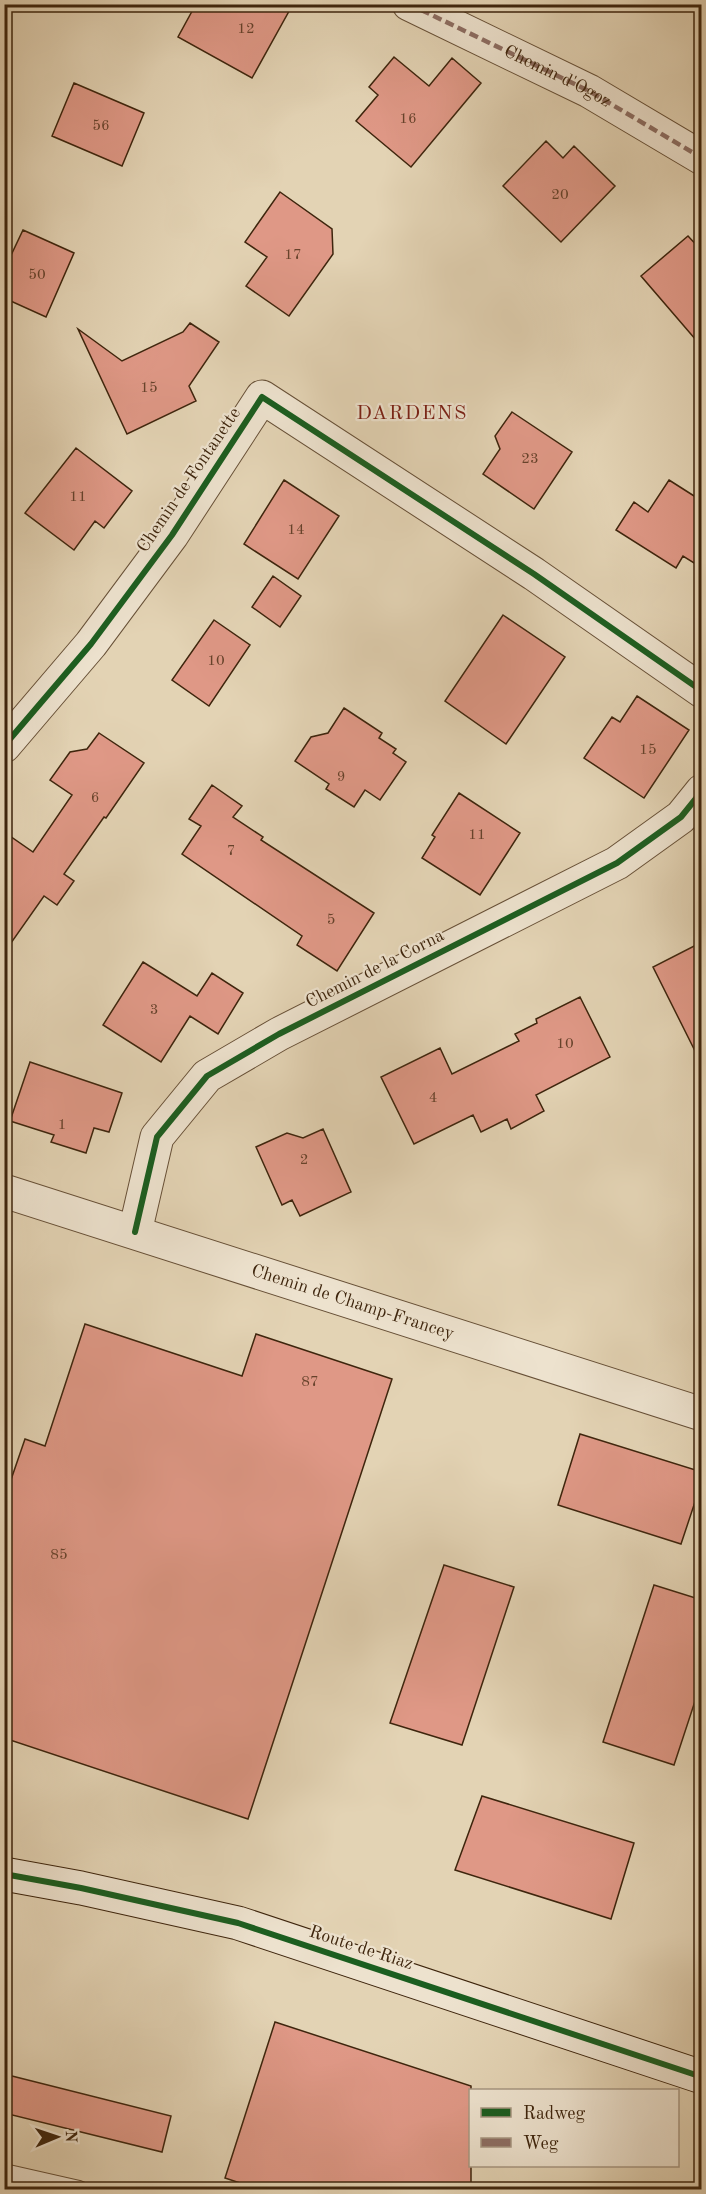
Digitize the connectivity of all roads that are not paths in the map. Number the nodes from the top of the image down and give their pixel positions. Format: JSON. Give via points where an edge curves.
{"nodes":[{"id":1,"x":409,"y":4,"type":"edge"},
{"id":2,"x":702,"y":158,"type":"edge"},
{"id":3,"x":702,"y":691,"type":"edge"},
{"id":4,"x":4,"y":746,"type":"edge"},
{"id":5,"x":702,"y":791,"type":"edge"},
{"id":6,"x":4,"y":1191,"type":"edge"},
{"id":7,"x":135,"y":1232,"type":"junction"},
{"id":8,"x":702,"y":1414,"type":"edge"},
{"id":9,"x":4,"y":1874,"type":"edge"},
{"id":10,"x":702,"y":2077,"type":"edge"},
{"id":11,"x":4,"y":2173,"type":"edge"},
{"id":12,"x":79,"y":2190,"type":"edge"}],
"edges":[{"from":1,"to":2,"type":"street","name":"Chemin d'Ogoz","via":[[589,91]]},
{"from":3,"to":4,"type":"street","name":"Chemin de Fontanette","via":[[534,574],[262,397],[172,536],[91,644]]},
{"from":5,"to":7,"type":"street","name":"Chemin de la Corna","via":[[681,818],[617,863],[279,1034],[207,1076],[157,1137]]},
{"from":6,"to":7,"type":"street","name":"Chemin de Champ-Francey"},
{"from":7,"to":8,"type":"street","name":"Chemin de Champ-Francey"},
{"from":9,"to":10,"type":"street","name":"Route de Riaz","via":[[238,1923]]},
{"from":11,"to":12,"type":"lane"}]}
